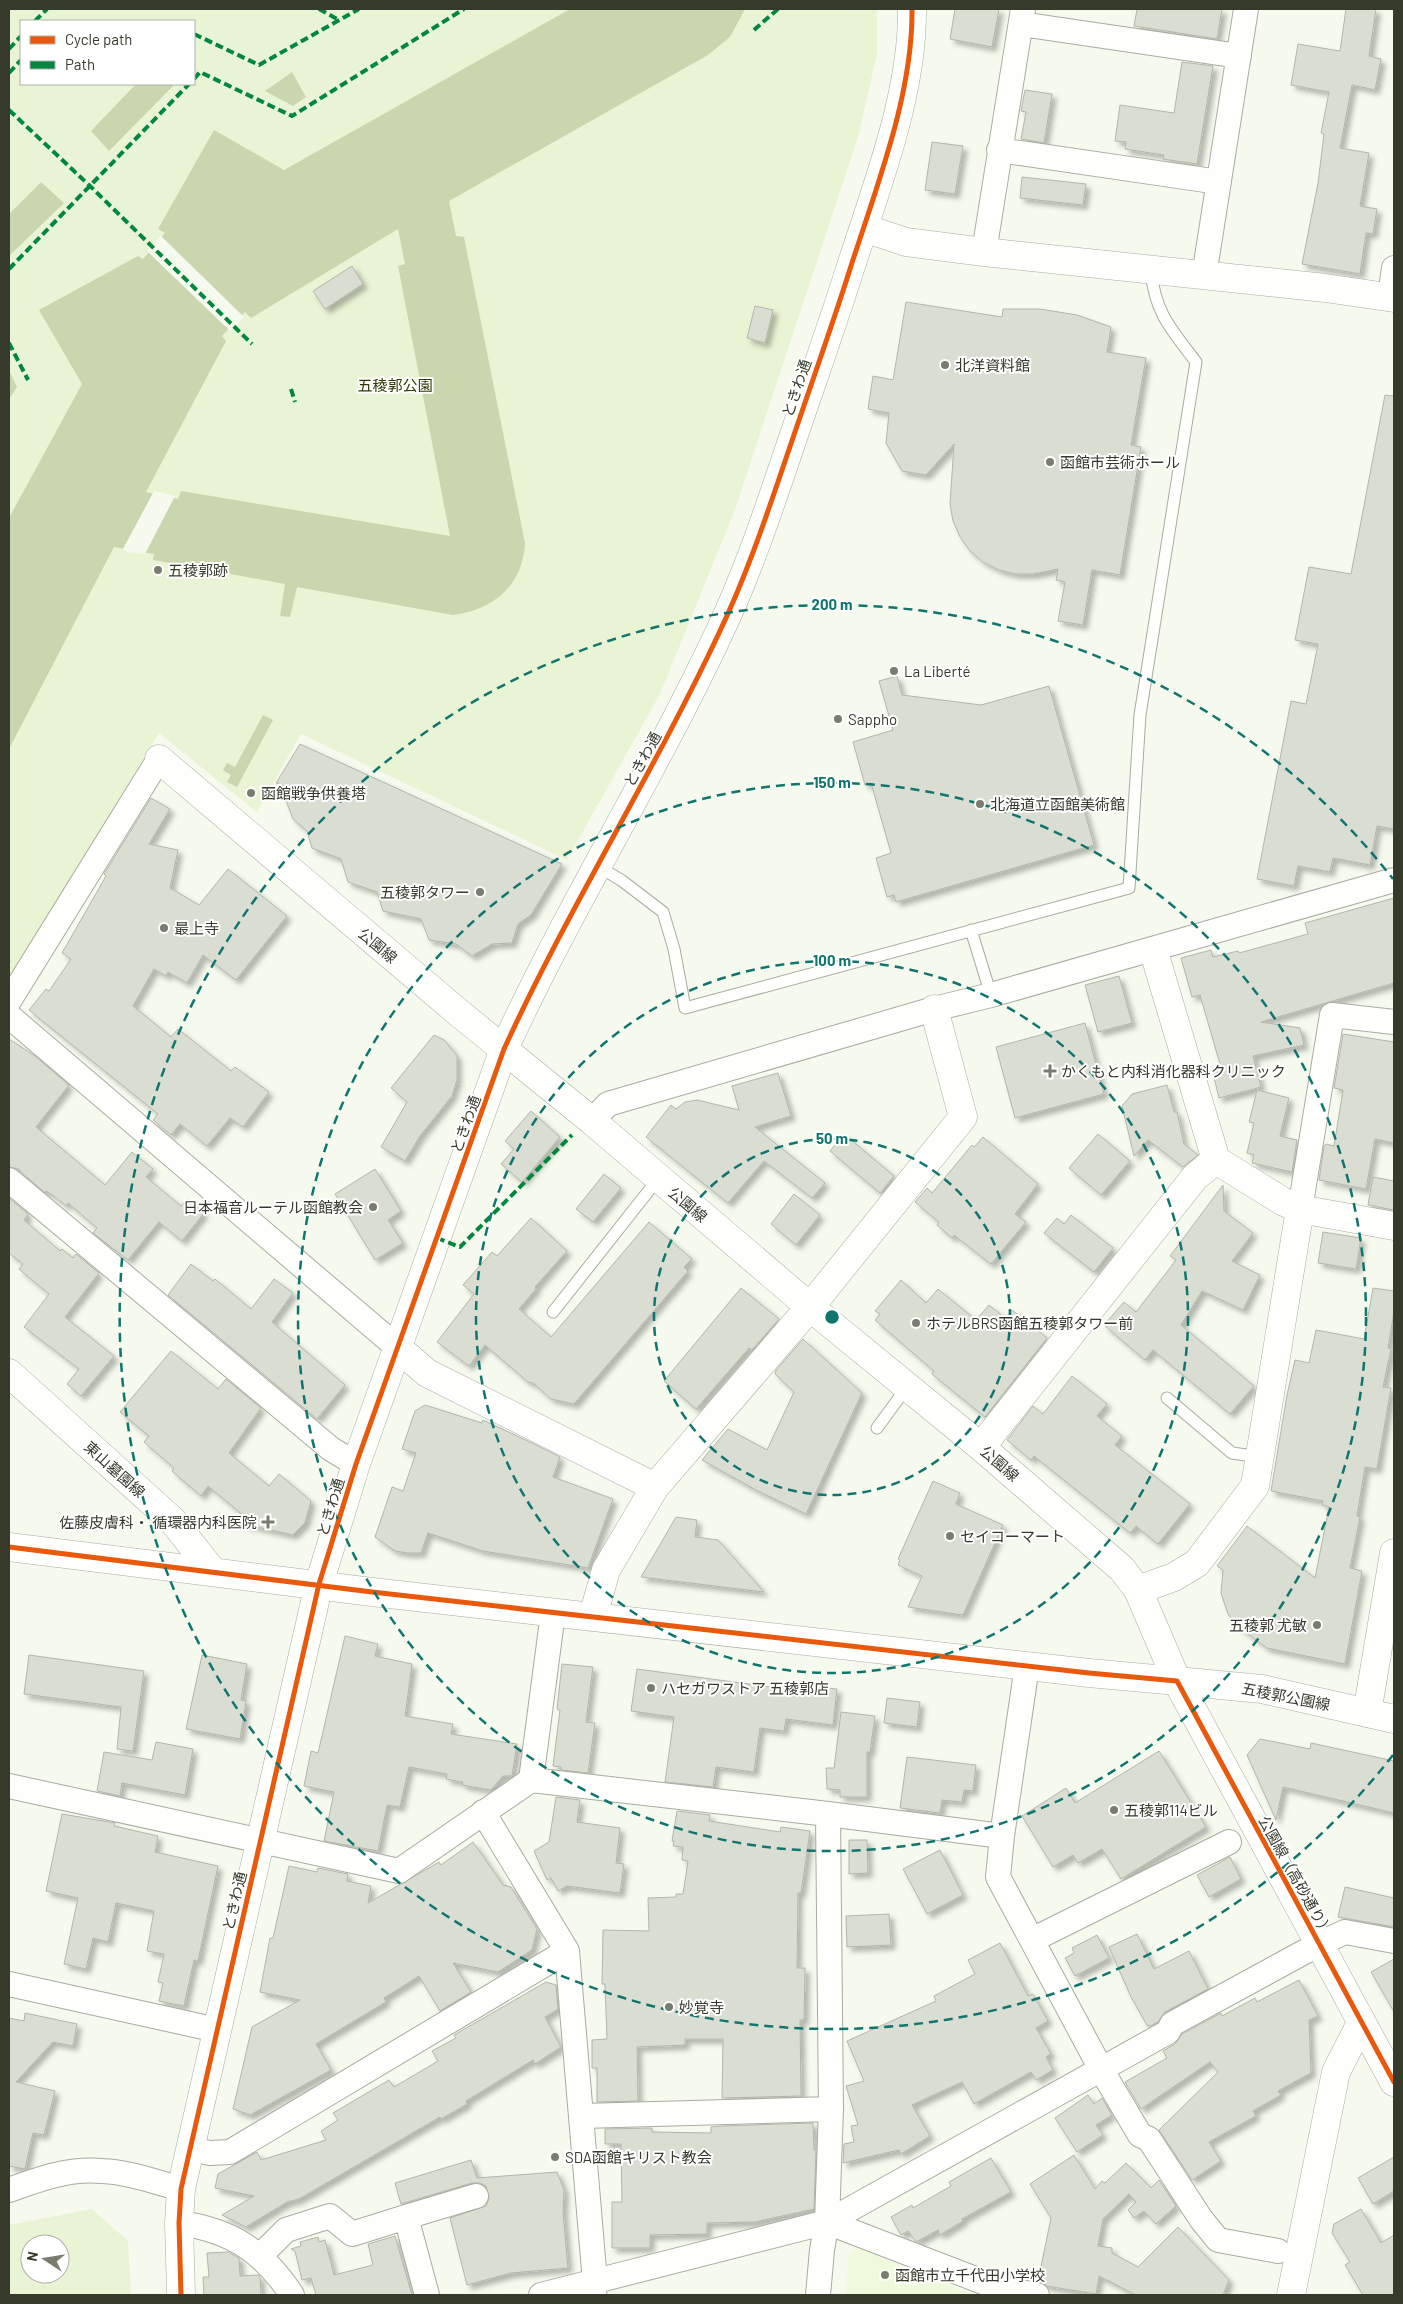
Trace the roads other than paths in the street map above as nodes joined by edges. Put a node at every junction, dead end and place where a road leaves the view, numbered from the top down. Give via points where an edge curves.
1 (912, 9) edge
2 (1246, 9) edge
3 (1022, 16) edge
4 (1239, 56) junction
5 (999, 150) junction
6 (1219, 182) junction
7 (864, 228) junction
8 (984, 252) junction
9 (1394, 268) edge
10 (1151, 271) junction
11 (1204, 276) junction
12 (1392, 298) edge
13 (158, 759) joint
14 (597, 866) junction
15 (1394, 880) edge
16 (971, 930) junction
17 (1156, 959) dead end
18 (991, 995) junction
19 (9, 1001) edge
20 (934, 1010) junction
21 (9, 1016) edge
22 (1394, 1022) edge
23 (504, 1049) junction
24 (592, 1121) junction
25 (1216, 1160) junction
26 (658, 1179) junction
27 (9, 1180) edge
28 (1300, 1209) junction
29 (1394, 1226) edge
30 (810, 1307) junction
31 (553, 1312) dead end
32 (397, 1347) junction
33 (9, 1373) edge
34 (907, 1387) junction
35 (1167, 1398) dead end
36 (877, 1428) dead end
37 (981, 1447) junction
38 (1260, 1457) junction
39 (356, 1464) junction
40 (655, 1487) junction
41 (9, 1546) edge
42 (1394, 1553) edge
43 (213, 1572) junction
44 (319, 1584) junction
45 (1138, 1590) junction
46 (553, 1613) junction
47 (593, 1616) junction
48 (1027, 1666) junction
49 (1177, 1681) junction
50 (1367, 1713) junction
51 (1394, 1719) edge
52 (531, 1780) junction
53 (9, 1786) edge
54 (482, 1812) junction
55 (828, 1814) junction
56 (1002, 1836) junction
57 (261, 1839) junction
58 (1229, 1842) dead end
59 (1032, 1940) junction
60 (1394, 1941) edge
61 (1319, 1944) junction
62 (567, 1951) junction
63 (9, 1984) edge
64 (1361, 2024) junction
65 (217, 2030) junction
66 (1102, 2071) junction
67 (1394, 2082) edge
68 (831, 2110) junction
69 (582, 2116) junction
70 (189, 2149) junction
71 (181, 2189) junction
72 (9, 2190) edge
73 (476, 2196) dead end
74 (406, 2217) junction
75 (827, 2222) junction
76 (178, 2223) junction
77 (1278, 2251) dead end
78 (260, 2256) junction
79 (595, 2288) edge
80 (181, 2295) edge
81 (292, 2295) edge
82 (426, 2295) edge
83 (541, 2295) edge
84 (818, 2295) edge
85 (1037, 2295) edge
86 (1291, 2295) edge

1 - 7 street, ときわ通 via 910,60
2 - 4 street
3 - 4 street
3 - 5 street
4 - 6 street
5 - 6 street
5 - 8 street
6 - 11 street
7 - 8 street via 906,242
7 - 14 street, ときわ通 via 747,568 672,730
8 - 10 street
9 - 12 street
10 - 11 street
10 - 16 lane via 1153,293 1163,319 1196,362 1140,715 1129,888
11 - 12 street
13 - 19 street
13 - 23 street, 公園線
14 - 16 lane via 663,912 685,1008
14 - 23 street, ときわ通
15 - 18 street
16 - 18 lane
17 - 25 street
18 - 20 street
20 - 24 street via 608,1104
20 - 30 street via 964,1117
21 - 32 street
22 - 28 street via 1332,1015
23 - 24 street, 公園線
23 - 32 street, ときわ通
24 - 26 street, 公園線
25 - 28 street
25 - 37 street via 1196,1177
26 - 30 street, 公園線
26 - 31 lane
27 - 39 street via 331,1449
28 - 29 street
28 - 38 street
30 - 34 street, 公園線
30 - 40 street
32 - 39 street, ときわ通
32 - 40 street via 427,1373
33 - 43 street, 東山墓園線 via 173,1521
34 - 36 lane
34 - 37 street, 公園線
35 - 38 lane via 1232,1453
37 - 45 street, 公園線 via 1122,1569
38 - 45 street via 1256,1486 1197,1563 1174,1577
39 - 44 street, ときわ通
40 - 47 street via 606,1570
41 - 43 street, 五稜郭公園線
42 - 50 street
43 - 44 street, 五稜郭公園線
44 - 46 street, 五稜郭公園線
44 - 57 street, ときわ通
45 - 49 street, 公園線
46 - 47 street, 五稜郭公園線
46 - 52 street
47 - 48 street, 五稜郭公園線
48 - 49 street, 五稜郭公園線
48 - 56 street
49 - 50 street, 五稜郭公園線 via 1262,1689
49 - 61 street, 公園線（高砂通り）
50 - 51 street, 五稜郭公園線
52 - 54 street
52 - 55 street
53 - 57 street
54 - 57 street via 399,1871
54 - 62 street
55 - 56 street
55 - 68 street
56 - 59 street via 998,1877
57 - 65 street, ときわ通
58 - 59 street
59 - 66 street
60 - 61 street via 1345,1932
61 - 64 street, 公園線（高砂通り）
61 - 66 street via 1172,2024 1168,2032
62 - 69 street
62 - 70 street via 230,2152
63 - 65 street
64 - 67 street, 公園線（高砂通り）
64 - 86 street via 1336,2072
65 - 70 street, ときわ通
66 - 75 street
66 - 77 street via 1140,2135 1148,2139 1218,2240
68 - 69 street
68 - 75 street
69 - 79 street
70 - 71 street, ときわ通
71 - 72 street via 103,2170 50,2176
71 - 76 street, ときわ通
73 - 74 street
74 - 78 street via 352,2234 330,2216 286,2230
74 - 82 street
75 - 79 street
75 - 84 street
75 - 85 street via 996,2287
76 - 78 street via 204,2226 230,2236
76 - 80 street, ときわ通
78 - 81 street via 280,2276
79 - 83 street

